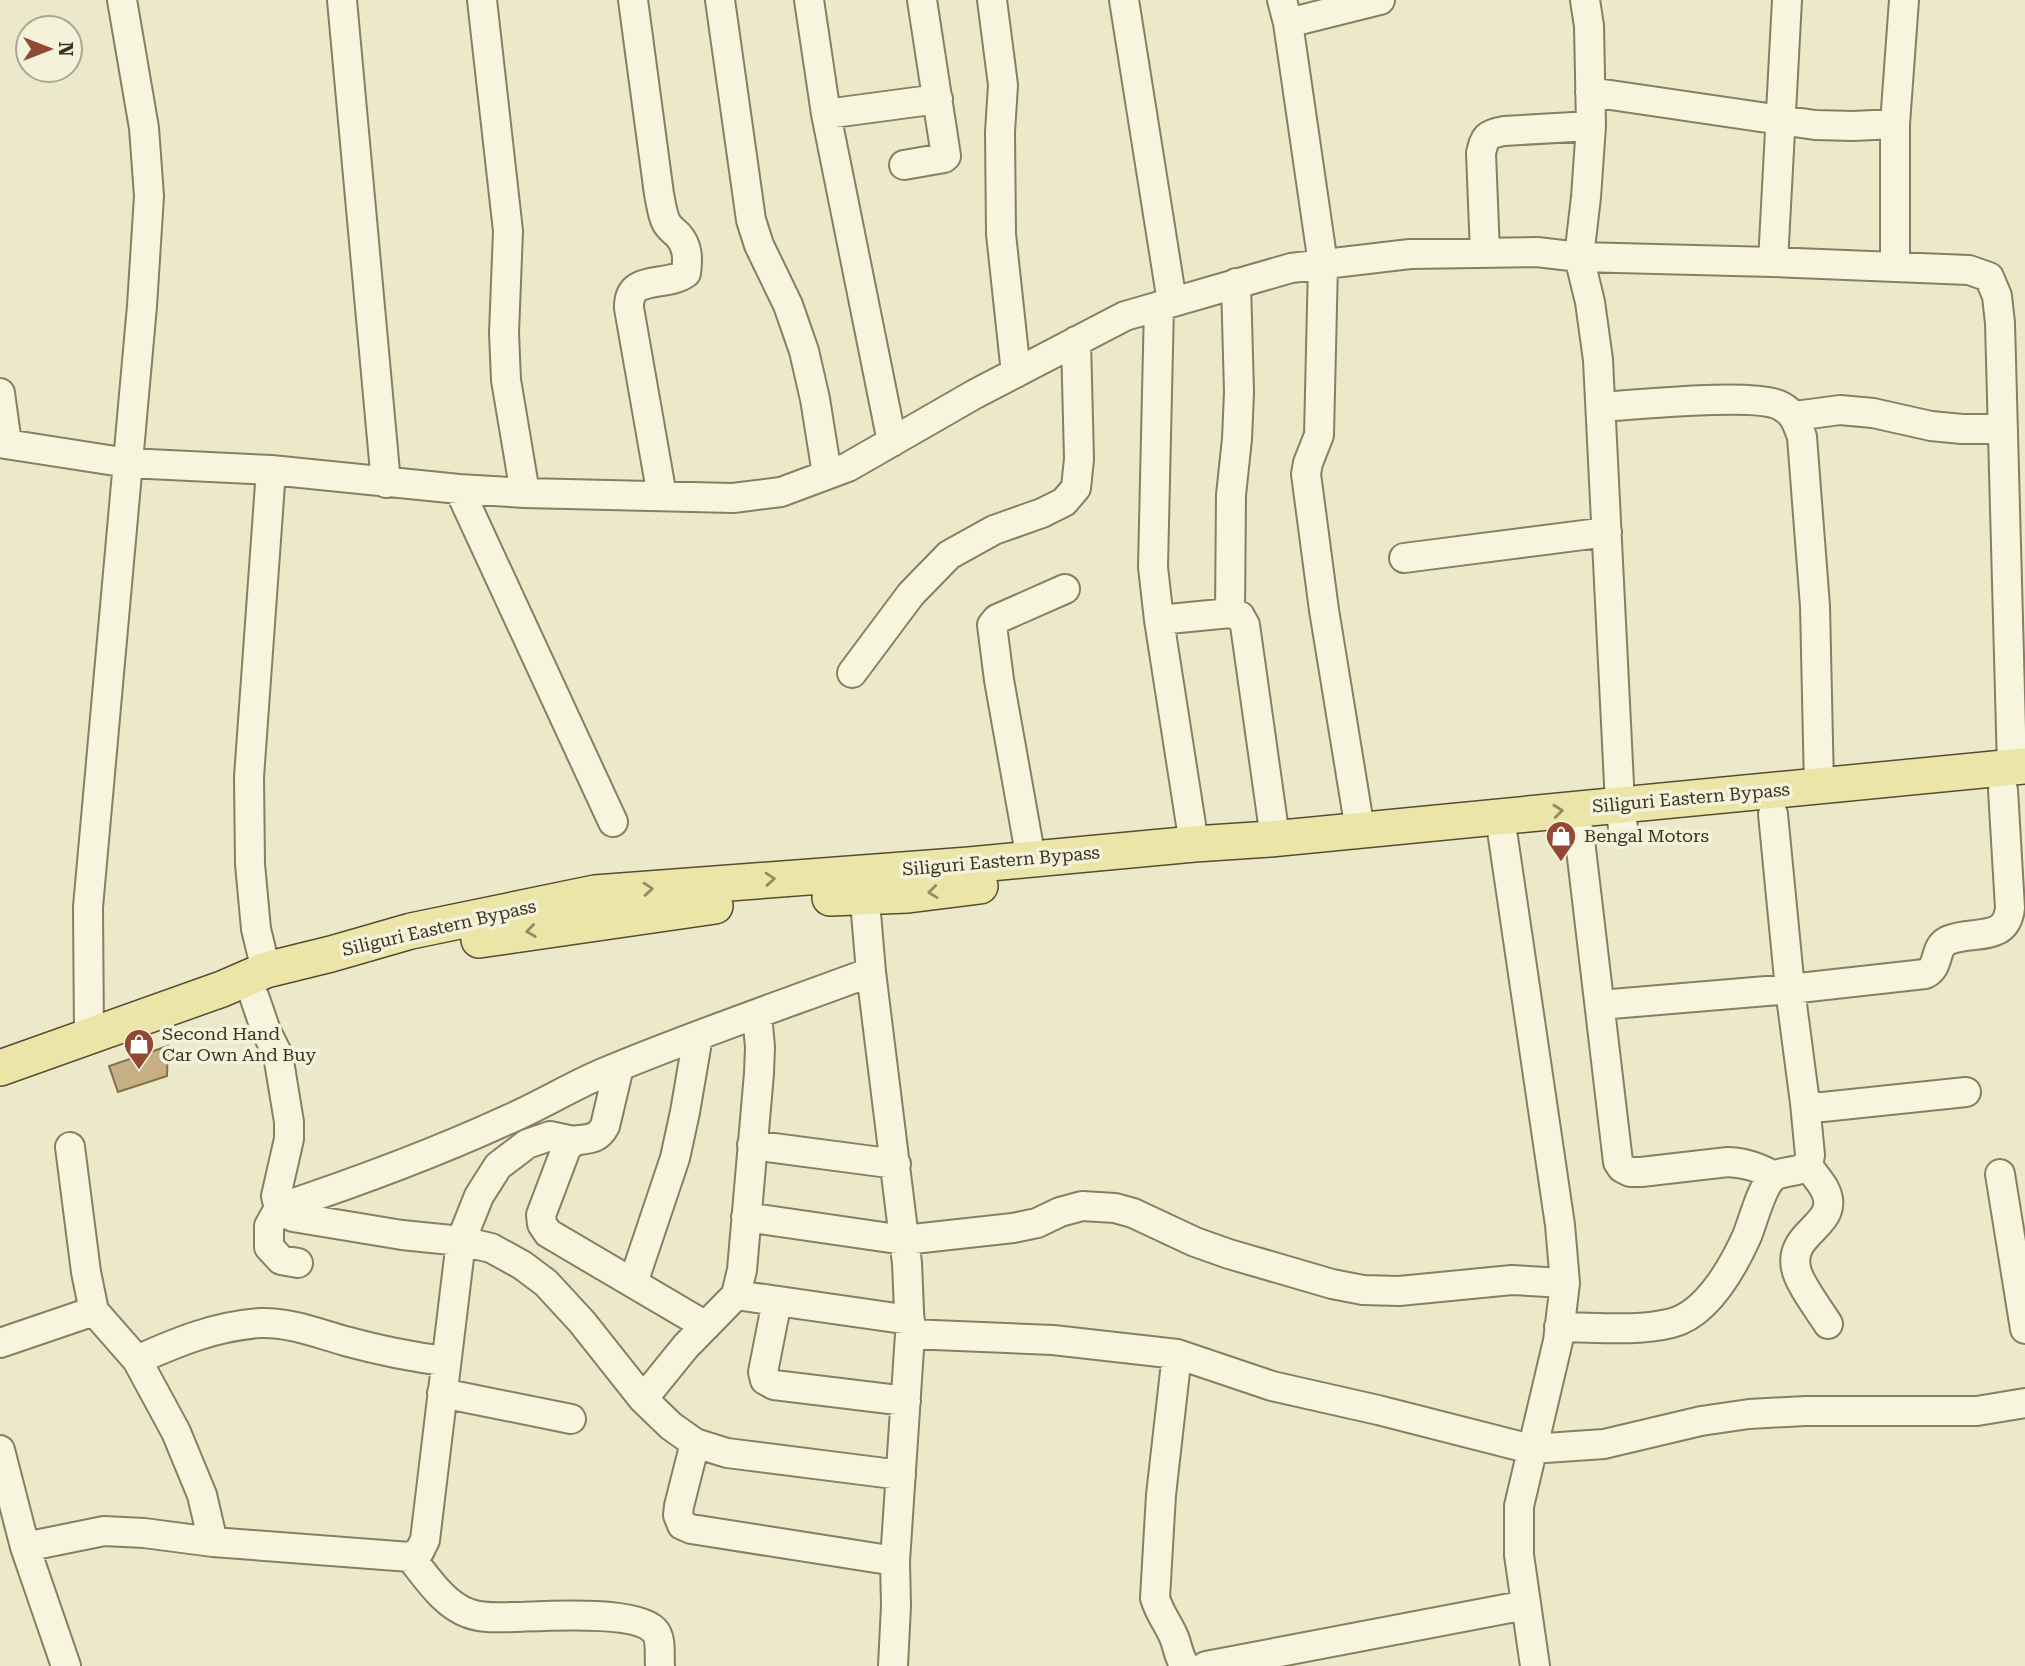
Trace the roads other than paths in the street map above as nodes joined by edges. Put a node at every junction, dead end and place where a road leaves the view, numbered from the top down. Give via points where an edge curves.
1 (122, 0) edge
2 (342, 0) edge
3 (482, 0) edge
4 (633, 0) edge
5 (720, 0) edge
6 (809, 0) edge
7 (922, 0) edge
8 (992, 0) edge
9 (1124, 0) edge
10 (1380, 0) edge
11 (1586, 0) edge
12 (1787, 0) edge
13 (1904, 0) edge
14 (1285, 11) edge
15 (1590, 92) junction
16 (938, 99) junction
17 (826, 114) junction
18 (1780, 121) junction
19 (1895, 124) junction
20 (1591, 126) junction
21 (904, 165) dead end
22 (1485, 253) junction
23 (1579, 257) junction
24 (1773, 262) junction
25 (1323, 264) junction
26 (1895, 266) junction
27 (1236, 284) junction
28 (1165, 304) junction
29 (1076, 341) junction
30 (1016, 373) junction
31 (0, 393) edge
32 (1601, 407) junction
33 (1795, 416) junction
34 (2003, 429) junction
35 (892, 442) junction
36 (4, 443) edge
37 (128, 463) junction
38 (271, 470) junction
39 (827, 474) junction
40 (386, 483) junction
41 (459, 489) junction
42 (525, 493) junction
43 (662, 496) junction
44 (1607, 533) junction
45 (1404, 558) dead end
46 (1065, 589) dead end
47 (1230, 612) junction
48 (1159, 620) junction
49 (852, 673) dead end
50 (2016, 778) edge
51 (1819, 786) junction
52 (1773, 814) junction
53 (1622, 816) junction
54 (613, 822) dead end
55 (1502, 828) junction
56 (1360, 830) junction
57 (1579, 832) junction
58 (1275, 838) junction
59 (1195, 844) junction
60 (1031, 859) junction
61 (863, 884) junction
62 (871, 972) junction
63 (260, 983) junction
64 (1790, 989) junction
65 (1600, 1005) junction
66 (757, 1014) junction
67 (89, 1035) junction
68 (698, 1036) junction
69 (619, 1067) junction
70 (0, 1068) edge
71 (0, 1090) edge
72 (1966, 1092) dead end
73 (1805, 1103) junction
74 (573, 1141) junction
75 (752, 1145) junction
76 (70, 1147) dead end
77 (896, 1164) junction
78 (1808, 1166) junction
79 (2000, 1174) dead end
80 (1774, 1176) junction
81 (279, 1208) junction
82 (746, 1217) junction
83 (904, 1240) junction
84 (461, 1241) junction
85 (298, 1263) dead end
86 (633, 1283) junction
87 (1565, 1283) junction
88 (736, 1295) junction
89 (777, 1301) junction
90 (94, 1311) junction
91 (1828, 1324) dead end
92 (706, 1326) junction
93 (910, 1327) junction
94 (2025, 1329) edge
95 (1558, 1334) junction
96 (0, 1343) edge
97 (125, 1347) junction
98 (1177, 1354) junction
99 (445, 1361) junction
100 (442, 1393) junction
101 (1545, 1393) dead end
102 (643, 1399) junction
103 (906, 1401) junction
104 (2025, 1403) edge
105 (571, 1419) dead end
106 (695, 1443) junction
107 (1531, 1449) junction
108 (0, 1450) edge
109 (901, 1475) junction
110 (212, 1542) junction
111 (25, 1547) junction
112 (411, 1557) junction
113 (895, 1561) junction
114 (1526, 1605) junction
115 (66, 1666) edge
116 (660, 1666) edge
117 (893, 1666) edge
118 (1186, 1666) edge
119 (1206, 1666) edge
120 (1535, 1666) edge

1 - 37 street via 144,128 149,196
2 - 40 street
3 - 42 street via 508,231 506,380
4 - 43 street via 664,219 679,236 688,261 686,273 679,278 641,285 628,297
5 - 39 street via 751,220 804,351
6 - 17 street
7 - 16 street
8 - 30 street via 1003,85 1001,234
9 - 28 street
10 - 14 street
11 - 15 street
12 - 18 street
13 - 19 street
14 - 25 street
15 - 18 street
15 - 20 street
16 - 17 street
16 - 21 street via 946,156
17 - 35 street
18 - 19 street
18 - 24 street
19 - 26 street
20 - 22 street via 1504,131 1485,139 1481,153
20 - 23 street
22 - 23 street
22 - 25 street via 1410,254
23 - 24 street
23 - 32 street via 1590,302
24 - 26 street
25 - 27 street
25 - 56 street via 1319,435 1306,474
26 - 34 street via 1969,270 1989,277 2000,323
27 - 28 street
27 - 47 street via 1239,392 1231,495
28 - 29 street via 1125,316
28 - 48 street via 1153,567
29 - 30 street
29 - 49 street via 1076,488 1064,502 993,530 949,555 911,594
30 - 35 street
31 - 36 street
32 - 33 street via 1748,400 1780,405
32 - 44 street
33 - 34 street via 1840,410 1931,426
33 - 51 street via 1802,436 1815,606
34 - 50 street
35 - 39 street
36 - 37 street
37 - 38 street
37 - 67 street via 88,907
38 - 40 street
38 - 63 street via 249,777 250,864
39 - 43 street via 782,492 733,498
40 - 41 street
41 - 42 street
41 - 54 street
42 - 43 street
44 - 45 street
44 - 53 street
46 - 60 street via 992,625
47 - 48 street
47 - 58 street via 1240,616 1245,625
48 - 59 street
50 - 51 main road, Siliguri Eastern Bypass
50 - 52 main road, Siliguri Eastern Bypass
50 - 64 street via 2010,908 2005,926 1944,943 1932,971 1925,974
51 - 53 main road, Siliguri Eastern Bypass
52 - 53 main road, Siliguri Eastern Bypass
52 - 64 street
55 -> 53 main road, Siliguri Eastern Bypass
53 - 57 main road, Siliguri Eastern Bypass
55 - 56 main road, Siliguri Eastern Bypass
55 - 57 main road, Siliguri Eastern Bypass
55 -> 61 main road, Siliguri Eastern Bypass via 908,895
55 - 87 street
56 - 58 main road, Siliguri Eastern Bypass
57 - 65 street
58 - 59 main road, Siliguri Eastern Bypass
59 - 60 main road, Siliguri Eastern Bypass
60 - 61 main road, Siliguri Eastern Bypass
61 - 62 street
61 - 63 main road, Siliguri Eastern Bypass via 699,896 411,931 331,954
62 - 66 street
62 - 77 street
63 - 67 main road, Siliguri Eastern Bypass via 222,989
63 - 71 main road, Siliguri Eastern Bypass
63 - 81 street via 266,1031 278,1055 289,1122 276,1196
64 - 65 street
64 - 73 street
65 - 80 street via 1622,1168 1641,1172 1742,1163
66 - 68 street
66 - 75 street via 760,1047
67 - 70 main road, Siliguri Eastern Bypass
68 - 69 street
68 - 86 street via 675,1158
69 - 74 street via 601,1135
69 - 81 street via 431,1154
72 - 73 street via 1823,1107
73 - 78 street
74 - 84 street via 550,1136 527,1144 498,1166 479,1196
74 - 86 street via 541,1215 542,1224 548,1233
75 - 77 street
75 - 82 street
76 - 90 street
77 - 83 street
78 - 80 street
78 - 91 street via 1829,1203 1827,1215 1799,1245 1796,1271
79 - 94 street
80 - 95 street via 1765,1186 1721,1283 1701,1307 1674,1323
81 - 84 street via 304,1219
81 - 85 street via 269,1226 269,1247 281,1260
82 - 83 street
82 - 88 street via 743,1270
83 - 87 street via 1013,1228 1082,1206 1115,1208 1228,1254 1363,1290 1512,1280
83 - 93 street
84 - 99 street
84 - 102 street via 491,1248 546,1283
86 - 92 street
87 - 95 street
88 - 89 street
88 - 92 street
89 - 93 street
89 - 103 street via 765,1380 774,1385
90 - 96 street
90 - 97 street
92 - 102 street
93 - 98 street
93 - 103 street
95 - 101 street
95 - 107 street
97 - 99 street via 263,1323
97 - 110 street via 176,1432 202,1495
98 - 107 street via 1272,1386
98 - 118 street via 1161,1495 1156,1598
99 - 100 street
100 - 105 street
100 - 112 street via 425,1540
102 - 106 street
103 - 109 street
104 - 107 street via 1978,1411 1749,1414 1604,1444
106 - 109 street via 727,1453
106 - 113 street via 679,1506 682,1525
107 - 114 street via 1519,1506
108 - 111 street
109 - 113 street
110 - 111 street via 104,1531
110 - 112 street
111 - 115 street
112 - 116 street via 452,1604 469,1614 592,1616 644,1623 659,1638
113 - 117 street
114 - 119 street
114 - 120 street

